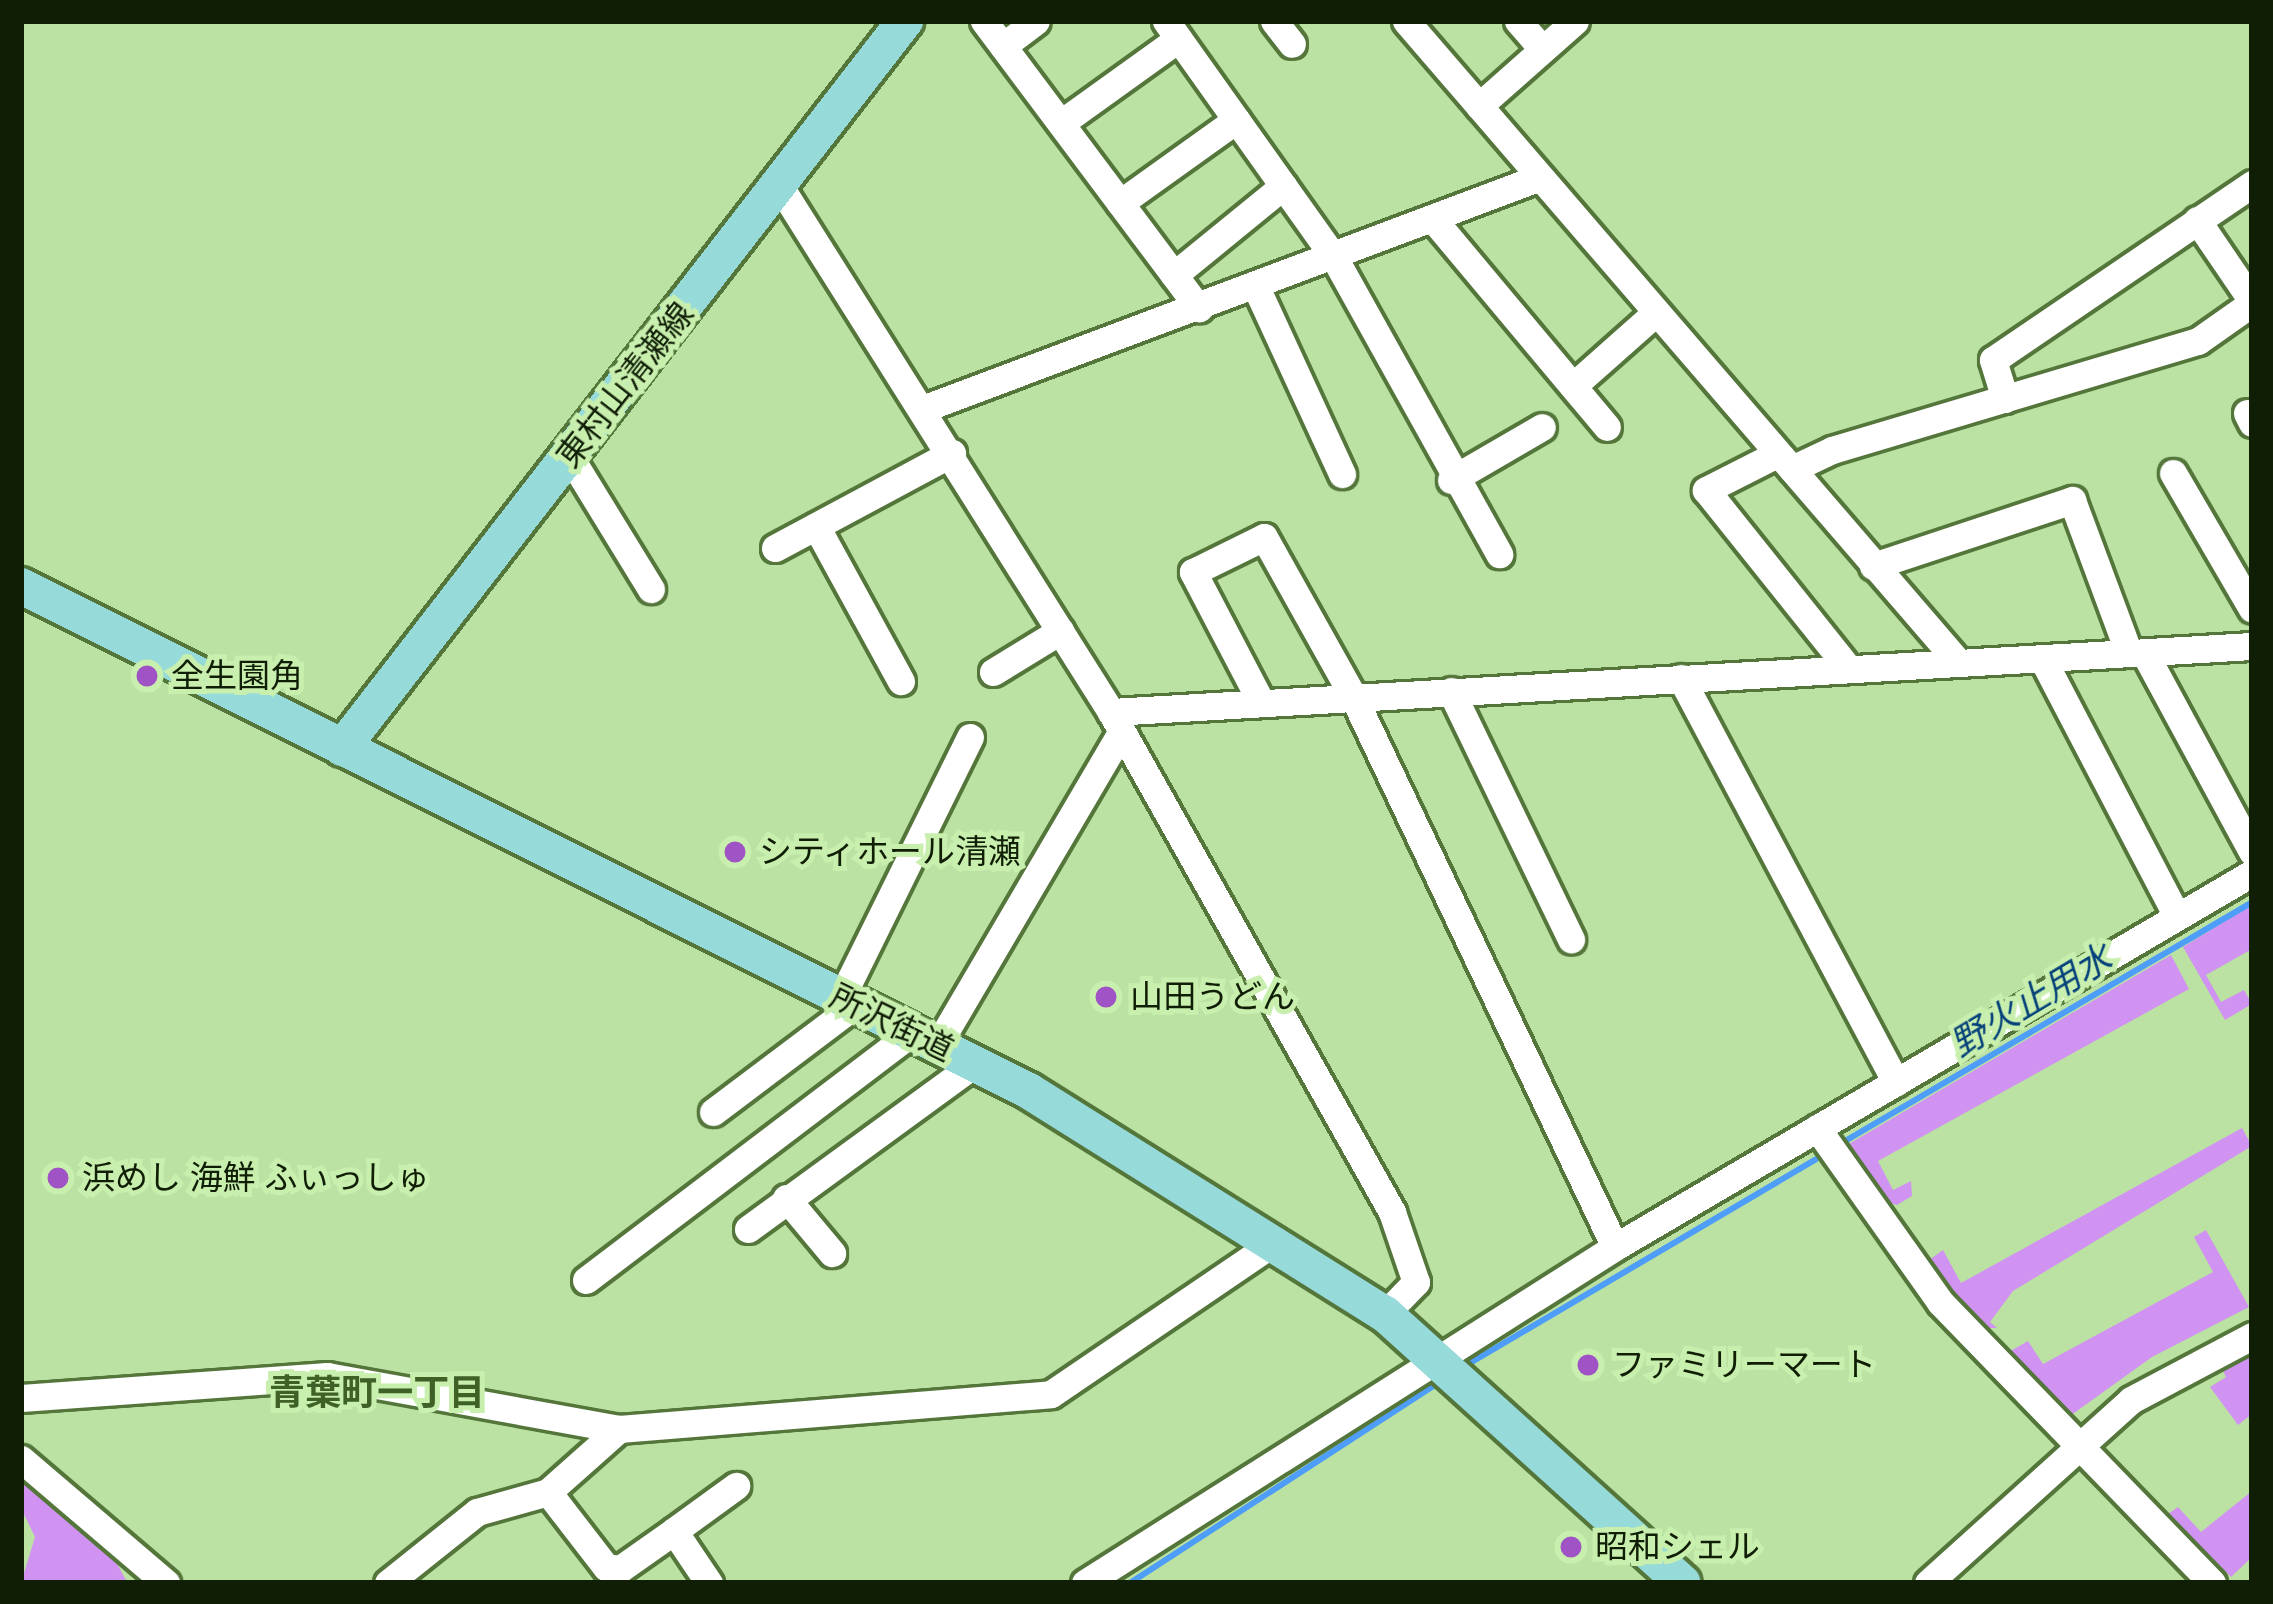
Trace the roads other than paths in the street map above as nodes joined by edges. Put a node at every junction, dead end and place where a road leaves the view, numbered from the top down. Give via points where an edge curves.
1 (905, 21) edge
2 (984, 21) edge
3 (1036, 21) edge
4 (1274, 21) edge
5 (1406, 21) edge
6 (1518, 21) edge
7 (1575, 21) edge
8 (1172, 30) edge
9 (1292, 44) dead end
10 (1003, 46) junction
11 (1542, 49) junction
12 (1478, 106) junction
13 (1236, 120) junction
14 (1061, 123) junction
15 (1538, 178) junction
16 (2252, 184) edge
17 (778, 185) junction
18 (1283, 186) junction
19 (1120, 202) junction
20 (1433, 219) junction
21 (2197, 220) junction
22 (1334, 259) junction
23 (1174, 275) junction
24 (1256, 287) junction
25 (2252, 302) edge
26 (1199, 308) junction
27 (1654, 314) junction
28 (1573, 386) junction
29 (2005, 399) junction
30 (926, 408) junction
31 (1542, 427) dead end
32 (1607, 427) dead end
33 (952, 453) junction
34 (570, 457) junction
35 (1784, 462) junction
36 (2173, 472) dead end
37 (1342, 474) dead end
38 (1451, 480) junction
39 (816, 526) junction
40 (775, 548) dead end
41 (1498, 554) dead end
42 (1873, 566) junction
43 (21, 586) edge
44 (651, 589) dead end
45 (2252, 609) edge
46 (1060, 631) junction
47 (2252, 646) edge
48 (2136, 653) junction
49 (2042, 658) junction
50 (1959, 662) junction
51 (1849, 669) junction
52 (993, 672) dead end
53 (1681, 678) junction
54 (901, 681) dead end
55 (1451, 691) junction
56 (1353, 696) junction
57 (1261, 702) junction
58 (1116, 722) junction
59 (970, 737) dead end
60 (342, 748) junction
61 (2252, 852) edge
62 (2252, 873) edge
63 (2177, 916) junction
64 (1570, 939) dead end
65 (848, 1002) junction
66 (924, 1039) junction
67 (974, 1064) junction
68 (1896, 1082) junction
69 (713, 1112) dead end
70 (1817, 1128) junction
71 (786, 1198) junction
72 (748, 1229) dead end
73 (1276, 1241) junction
74 (1615, 1247) junction
75 (832, 1253) dead end
76 (586, 1280) dead end
77 (1385, 1313) junction
78 (2252, 1336) edge
79 (1441, 1357) junction
80 (21, 1398) edge
81 (619, 1429) junction
82 (2078, 1445) junction
83 (21, 1460) edge
84 (736, 1486) dead end
85 (548, 1492) junction
86 (674, 1531) junction
87 (166, 1583) edge
88 (388, 1583) edge
89 (709, 1583) edge
90 (1085, 1583) edge
91 (1683, 1583) edge
92 (1928, 1583) edge
93 (2212, 1583) edge

1 - 17 main road, 東村山清瀬線
2 - 10 street
3 - 10 street
4 - 9 street
5 - 12 street
6 - 11 street
7 - 11 street
8 - 13 street
8 - 14 street
10 - 14 street
11 - 12 street
12 - 15 street
13 - 18 street
13 - 19 street
14 - 19 street
15 - 20 street
15 - 27 street
16 - 21 street
17 - 30 street
17 - 34 main road, 東村山清瀬線
18 - 22 street
18 - 23 street
19 - 23 street
20 - 22 street
20 - 28 street
21 - 25 street
21 - 29 street via 1993,360
22 - 24 street
22 - 38 street
23 - 26 street
24 - 26 street
24 - 37 street
25 - 29 street via 2198,341
26 - 30 street
27 - 28 street
27 - 35 street
28 - 32 street
29 - 35 street
30 - 33 street
31 - 38 street
33 - 39 street
33 - 46 street
34 - 44 street
34 - 60 main road, 東村山清瀬線
35 - 42 street
35 - 51 street via 1706,490
36 - 45 street
38 - 41 street
39 - 40 street
39 - 54 street
42 - 48 street via 2072,500
42 - 50 street
43 - 60 main road, 所沢街道
46 - 52 street
46 - 58 street
47 - 48 street
48 - 49 street
48 - 61 street
49 - 50 street
49 - 63 street
50 - 51 street
51 - 53 street
53 - 55 street
53 - 68 street
55 - 56 street
55 - 64 street
56 - 57 street
56 - 57 street via 1264,537 1192,572
56 - 74 street
57 - 58 street
58 - 66 street
58 - 77 street via 1392,1212 1416,1282
59 - 65 street
60 - 65 main road, 所沢街道
62 - 63 street
63 - 68 street
65 - 66 main road, 所沢街道
65 - 69 street
66 - 67 main road, 所沢街道
66 - 76 street
67 - 71 street
67 - 73 main road, 所沢街道
68 - 70 street
70 - 74 street
70 - 82 street via 1904,1261
71 - 72 street
71 - 75 street
73 - 77 main road, 所沢街道
73 - 81 street via 1052,1394
74 - 79 street
77 - 79 main road, 所沢街道
78 - 82 street via 2174,1371
79 - 90 street
79 - 91 main road, 所沢街道
80 - 81 street via 327,1376
81 - 85 street
82 - 92 street
82 - 93 street
83 - 87 street
84 - 86 street
85 - 86 street via 606,1567 620,1569
85 - 88 street via 477,1512
86 - 89 street

